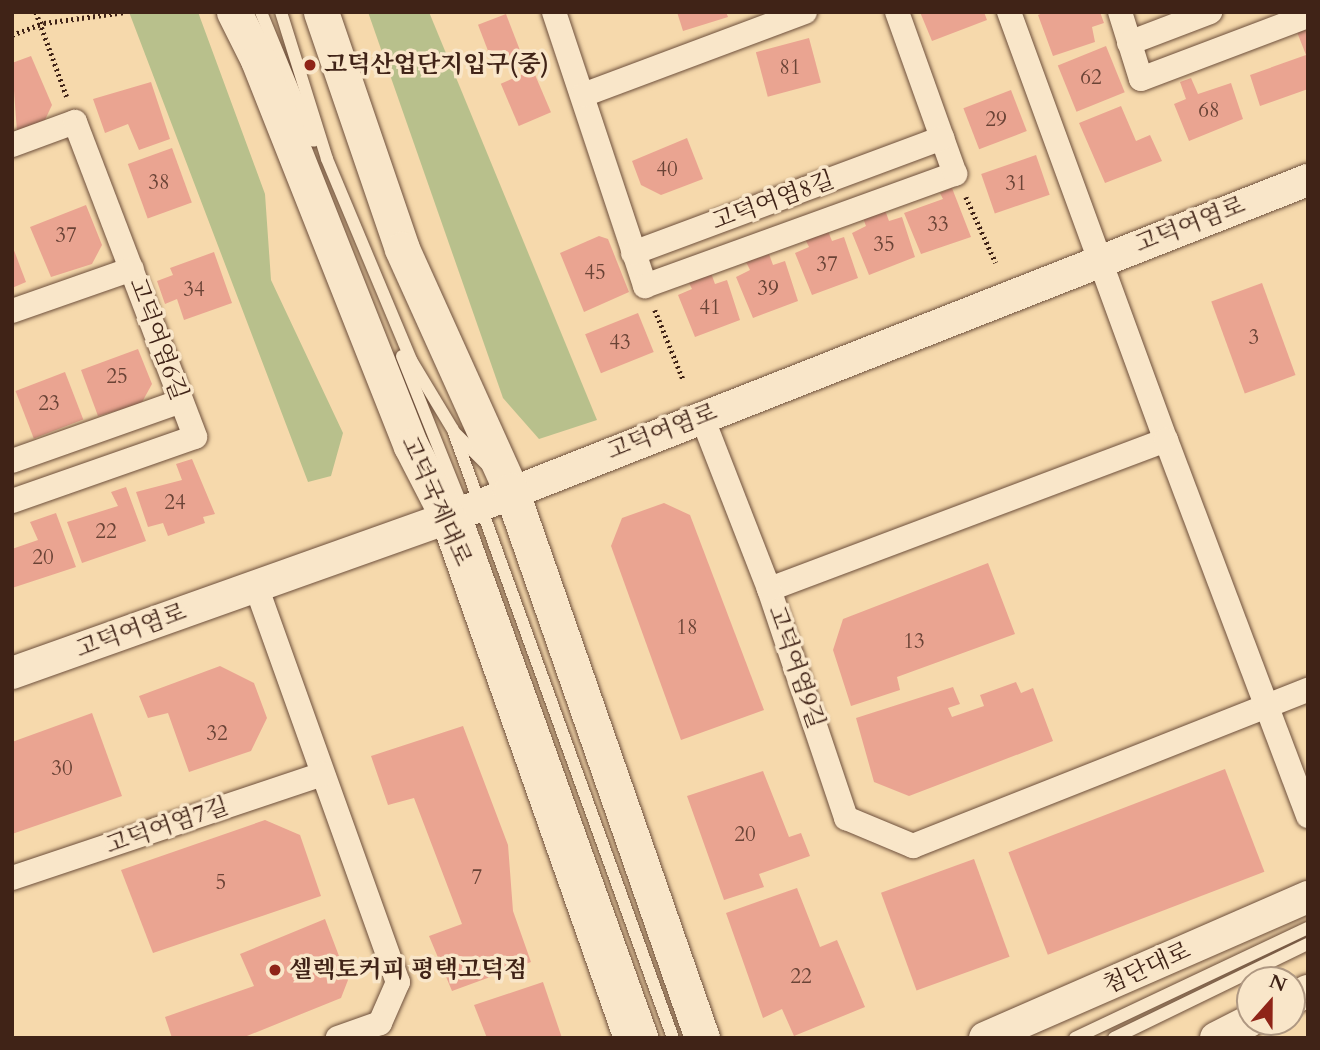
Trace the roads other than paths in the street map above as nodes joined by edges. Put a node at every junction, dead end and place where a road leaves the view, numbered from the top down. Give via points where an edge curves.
1 (234, 12) edge
2 (253, 12) edge
3 (261, 12) edge
4 (281, 12) edge
5 (321, 12) edge
6 (554, 12) edge
7 (805, 12) edge
8 (897, 12) edge
9 (1009, 12) edge
10 (1120, 12) edge
11 (1210, 12) edge
12 (1308, 16) edge
13 (1129, 43) junction
14 (258, 60) junction
15 (583, 95) junction
16 (942, 138) junction
17 (12, 145) edge
18 (1308, 180) edge
19 (633, 253) junction
20 (1099, 260) junction
21 (132, 269) junction
22 (12, 311) edge
23 (181, 401) junction
24 (702, 417) junction
25 (453, 430) junction
26 (1166, 440) junction
27 (12, 461) edge
28 (511, 490) junction
29 (12, 501) edge
30 (464, 511) junction
31 (256, 586) junction
32 (769, 589) junction
33 (12, 673) edge
34 (1308, 690) edge
35 (1270, 705) junction
36 (321, 774) junction
37 (1308, 816) edge
38 (12, 878) edge
39 (1308, 897) edge
40 (1308, 928) edge
41 (1308, 944) edge
42 (1236, 1028) edge
43 (338, 1038) edge
44 (631, 1038) edge
45 (653, 1038) edge
46 (673, 1038) edge
47 (702, 1038) edge
48 (985, 1038) edge
49 (1075, 1038) edge
50 (1114, 1038) edge
51 (1216, 1038) edge

1 - 14 main road, 고덕국제대로
2 - 14 lane
3 - 30 lane
4 - 25 lane via 327,159 411,360
5 - 28 main road via 402,249
6 - 15 street
7 - 15 street
8 - 16 street
9 - 20 street
10 - 13 street
11 - 13 street
12 - 13 street via 1142,79
14 - 30 main road, 고덕국제대로 via 411,446
15 - 19 street
16 - 19 street, 고덕여염8길
16 - 19 street via 955,174 645,286
17 - 21 street, 고덕여염6길 via 75,122
18 - 20 street, 고덕여염로
20 - 24 street, 고덕여염로
20 - 26 street
21 - 22 street
21 - 23 street, 고덕여염6길
23 - 27 street
23 - 29 street, 고덕여염6길 via 195,437
24 - 28 street, 고덕여염로
24 - 32 street
25 - 28 lane
25 - 30 lane
26 - 32 street, 고덕여염9길
26 - 35 street
28 - 30 street, 고덕여염로
28 - 47 main road
30 - 31 street, 고덕여염로
30 - 44 main road, 고덕국제대로
30 - 45 lane
30 - 46 lane
31 - 33 street, 고덕여염로
31 - 36 street
32 - 35 street, 고덕여염9길 via 846,818 913,846
34 - 35 street, 고덕여염9길
35 - 37 street
36 - 38 street, 고덕여염7길
36 - 43 street via 398,982 380,1023
39 - 48 street, 첨단대로
40 - 49 lane
41 - 50 lane
42 - 51 street

